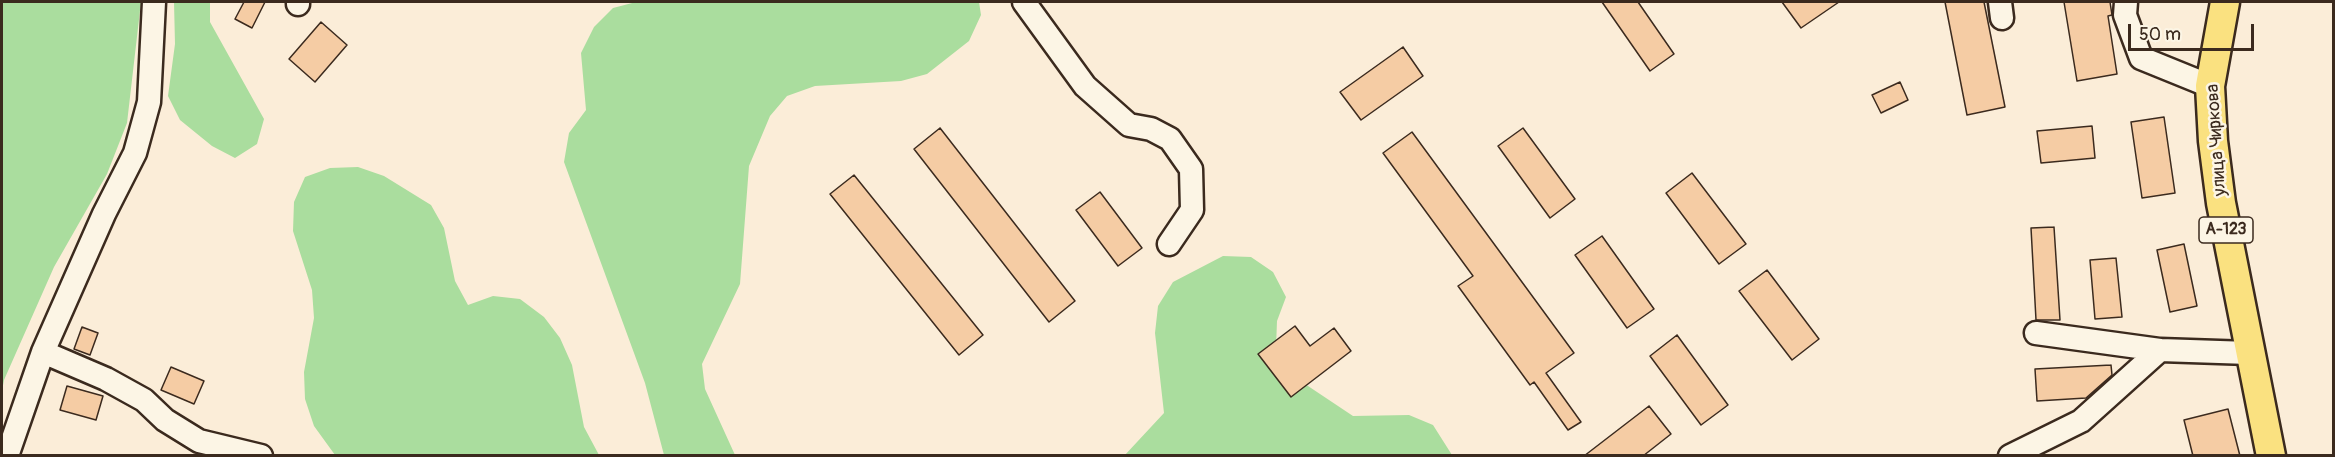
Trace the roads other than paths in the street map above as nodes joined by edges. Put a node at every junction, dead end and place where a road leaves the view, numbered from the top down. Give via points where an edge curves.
1 (154, 2) edge
2 (1024, 2) edge
3 (2126, 2) edge
4 (2225, 2) edge
5 (2210, 86) junction
6 (1169, 244) dead end
7 (2036, 333) dead end
8 (2160, 350) junction
9 (43, 352) junction
10 (2250, 353) junction
11 (7, 456) edge
12 (261, 456) edge
13 (2010, 456) edge
14 (2271, 456) edge

1 - 9 street via 149,102 135,153
2 - 6 street via 1084,86 1129,125 1151,129 1170,139 1191,169 1192,210
3 - 5 street via 2125,15 2141,58
4 - 5 main road, улица Чиркова / А-123
5 - 10 main road, улица Чиркова / А-123 via 2221,203
7 - 8 street
8 - 10 street
8 - 13 street via 2081,421
9 - 11 street
9 - 12 street via 144,400 165,420 199,441
10 - 14 main road, улица Чиркова / А-123

